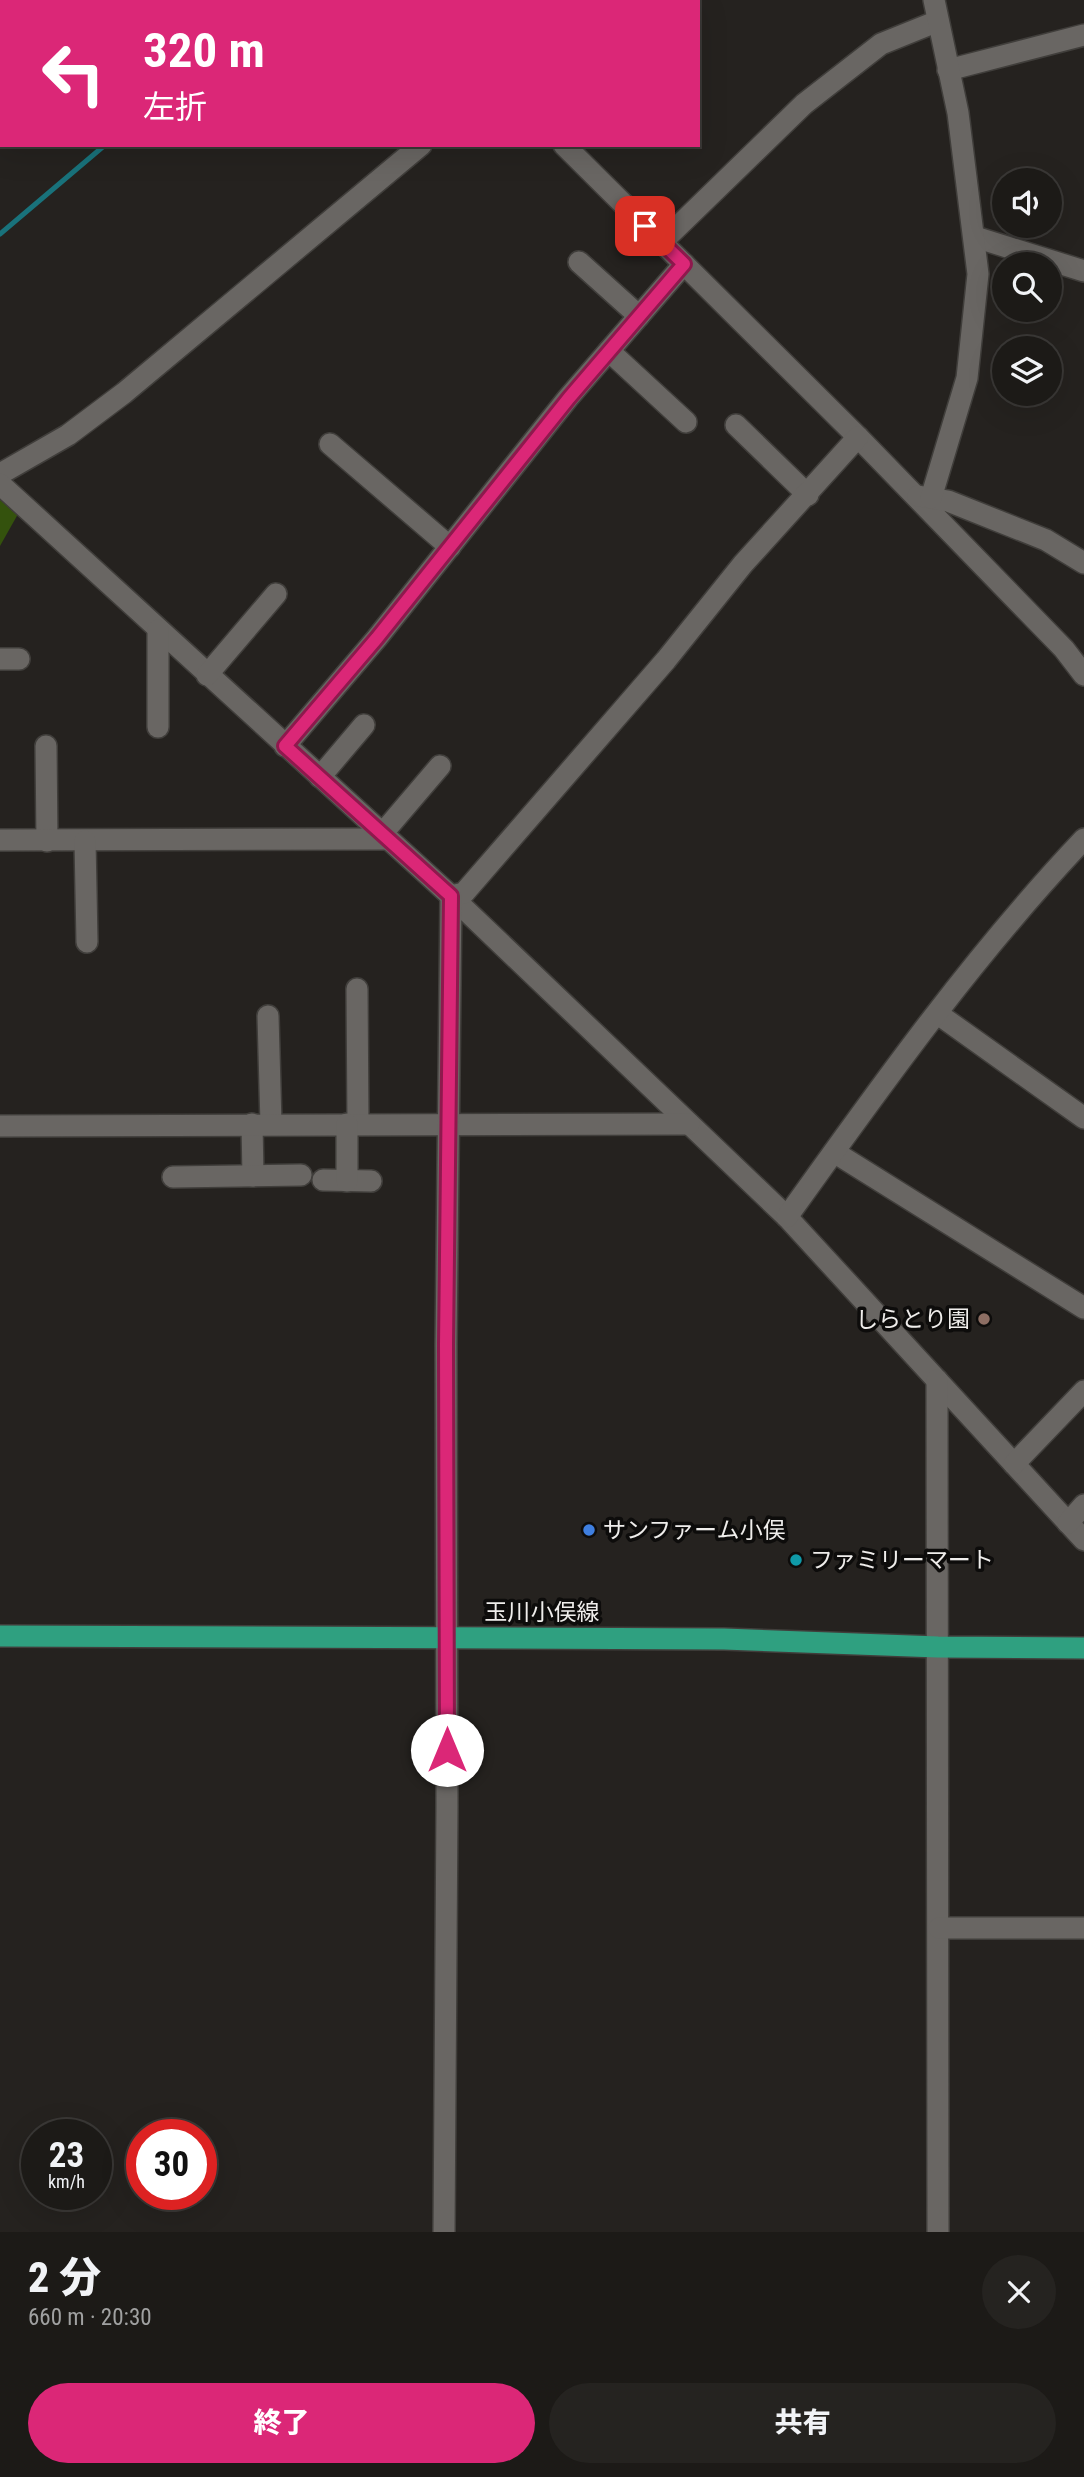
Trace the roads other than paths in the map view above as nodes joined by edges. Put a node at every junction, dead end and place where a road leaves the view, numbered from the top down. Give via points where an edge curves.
1 (934, 0) edge
2 (939, 21) junction
3 (1084, 35) edge
4 (948, 70) junction
5 (419, 147) edge
6 (566, 147) edge
7 (975, 237) junction
8 (662, 242) junction
9 (579, 262) dead end
10 (684, 264) junction
11 (1084, 271) edge
12 (639, 316) junction
13 (608, 351) junction
14 (686, 422) dead end
15 (736, 425) dead end
16 (858, 437) junction
17 (330, 444) dead end
18 (0, 474) edge
19 (0, 484) edge
20 (808, 495) junction
21 (922, 496) junction
22 (450, 547) junction
23 (1084, 563) edge
24 (276, 594) dead end
25 (158, 630) junction
26 (207, 675) junction
27 (1084, 675) edge
28 (364, 725) dead end
29 (158, 727) dead end
30 (46, 746) dead end
31 (285, 746) junction
32 (440, 766) dead end
33 (320, 778) junction
34 (385, 837) junction
35 (1084, 839) edge
36 (0, 841) edge
37 (47, 841) junction
38 (85, 841) junction
39 (451, 896) junction
40 (87, 942) dead end
41 (357, 989) dead end
42 (938, 1014) junction
43 (268, 1016) dead end
44 (1084, 1118) edge
45 (448, 1123) junction
46 (261, 1124) junction
47 (353, 1124) junction
48 (689, 1124) junction
49 (0, 1126) edge
50 (834, 1152) junction
51 (253, 1175) junction
52 (301, 1175) dead end
53 (173, 1177) dead end
54 (323, 1180) dead end
55 (347, 1181) junction
56 (371, 1181) dead end
57 (787, 1217) junction
58 (1084, 1308) edge
59 (937, 1380) junction
60 (1084, 1391) edge
61 (1014, 1464) junction
62 (1084, 1505) edge
63 (1068, 1523) junction
64 (1084, 1540) edge
65 (0, 1636) edge
66 (447, 1638) junction
67 (938, 1647) junction
68 (1084, 1648) edge
69 (939, 1928) junction
70 (1084, 1928) edge
71 (444, 2232) edge
72 (938, 2232) edge

1 - 2 street
2 - 4 street
2 - 8 street via 881,44 804,104
3 - 4 street
4 - 7 street
5 - 18 street via 124,393 68,435
6 - 8 street
7 - 11 street
7 - 21 street via 978,274 967,378
8 - 10 street
9 - 12 street
10 - 12 street
10 - 16 street
12 - 13 street
13 - 14 street
13 - 22 street
15 - 20 street
16 - 20 street
16 - 21 street
17 - 22 street
19 - 25 street
20 - 39 street via 743,564 464,893
21 - 23 street via 948,501 1046,540
21 - 27 street
22 - 31 street
24 - 26 street
25 - 26 street
25 - 29 street
26 - 31 street
28 - 33 street
30 - 37 street
31 - 33 street
32 - 34 street
33 - 34 street
34 - 38 street
34 - 39 street
35 - 42 street
36 - 37 street
37 - 38 street
38 - 40 street
39 - 45 street
39 - 48 street
41 - 47 street
42 - 44 street
42 - 50 street
43 - 46 street
45 - 47 street
45 - 48 street
45 - 66 street
46 - 47 street
46 - 49 street
46 - 51 street
47 - 55 street
48 - 57 street
50 - 57 street
50 - 58 street
51 - 52 street
51 - 53 street
54 - 55 street
55 - 56 street
57 - 59 street
59 - 61 street
59 - 67 street
60 - 61 street
61 - 63 street
62 - 63 street
63 - 64 street
65 - 66 main road, 玉川小俣線
66 - 67 main road, 玉川小俣線 via 735,1639
66 - 71 street
67 - 68 main road, 玉川小俣線
67 - 69 street
69 - 70 street
69 - 72 street

